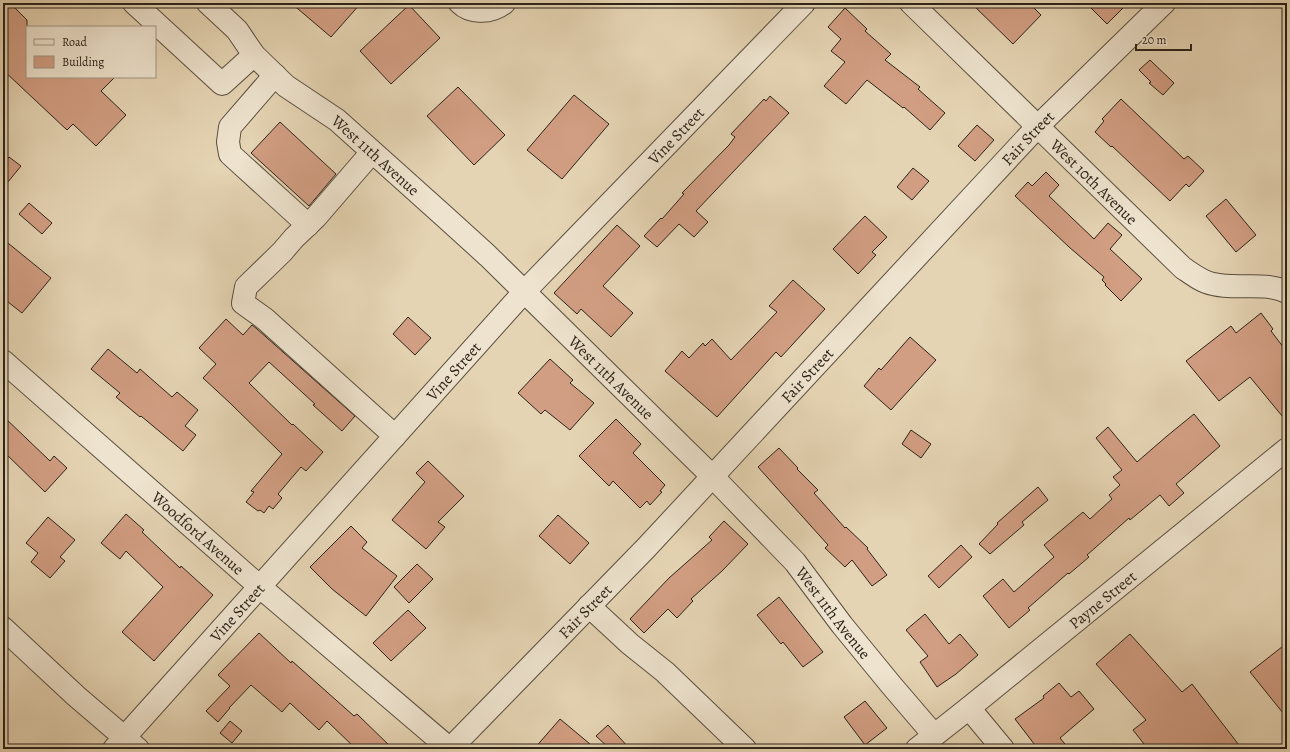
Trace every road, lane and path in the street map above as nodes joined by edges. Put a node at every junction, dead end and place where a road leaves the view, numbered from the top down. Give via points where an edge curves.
1 (134, 3) edge
2 (208, 3) edge
3 (460, 3) edge
4 (504, 3) edge
5 (804, 3) edge
6 (911, 3) edge
7 (1164, 3) edge
8 (254, 55) junction
9 (275, 75) junction
10 (1038, 126) junction
11 (372, 152) junction
12 (308, 225) junction
13 (524, 292) junction
14 (1287, 292) edge
15 (3, 361) edge
16 (395, 436) junction
17 (1287, 449) edge
18 (712, 477) junction
19 (259, 586) junction
20 (589, 606) junction
21 (3, 628) edge
22 (969, 708) junction
23 (934, 735) junction
24 (126, 745) edge
25 (450, 749) edge
26 (745, 749) edge
27 (917, 749) edge
28 (1003, 749) edge

1 - 8 street via 222,84
2 - 8 street, West 11th Avenue via 237,30
3 - 4 street via 475,10 488,11
5 - 13 street, Vine Street
6 - 10 street, West 10th Avenue
7 - 10 street, Fair Street
8 - 9 street, West 11th Avenue
9 - 11 street, West 11th Avenue via 286,86 338,120
9 - 12 street via 230,127 230,154
10 - 14 street, West 10th Avenue via 1191,274 1212,284 1267,286
10 - 18 street, Fair Street
11 - 12 street
11 - 13 street, West 11th Avenue via 488,256
12 - 16 street via 246,287 243,304 264,319
13 - 16 street, Vine Street
13 - 18 street, West 11th Avenue
15 - 19 street, Woodford Avenue
16 - 19 street, Vine Street
17 - 22 street, Payne Street
18 - 20 street, Fair Street
18 - 23 street, West 11th Avenue via 795,562 842,625
19 - 24 street, Vine Street
19 - 25 street, Woodford Avenue
20 - 25 street, Fair Street
20 - 26 street via 665,672
21 - 24 street
22 - 23 street, Payne Street
22 - 28 street
23 - 27 street, Payne Street

